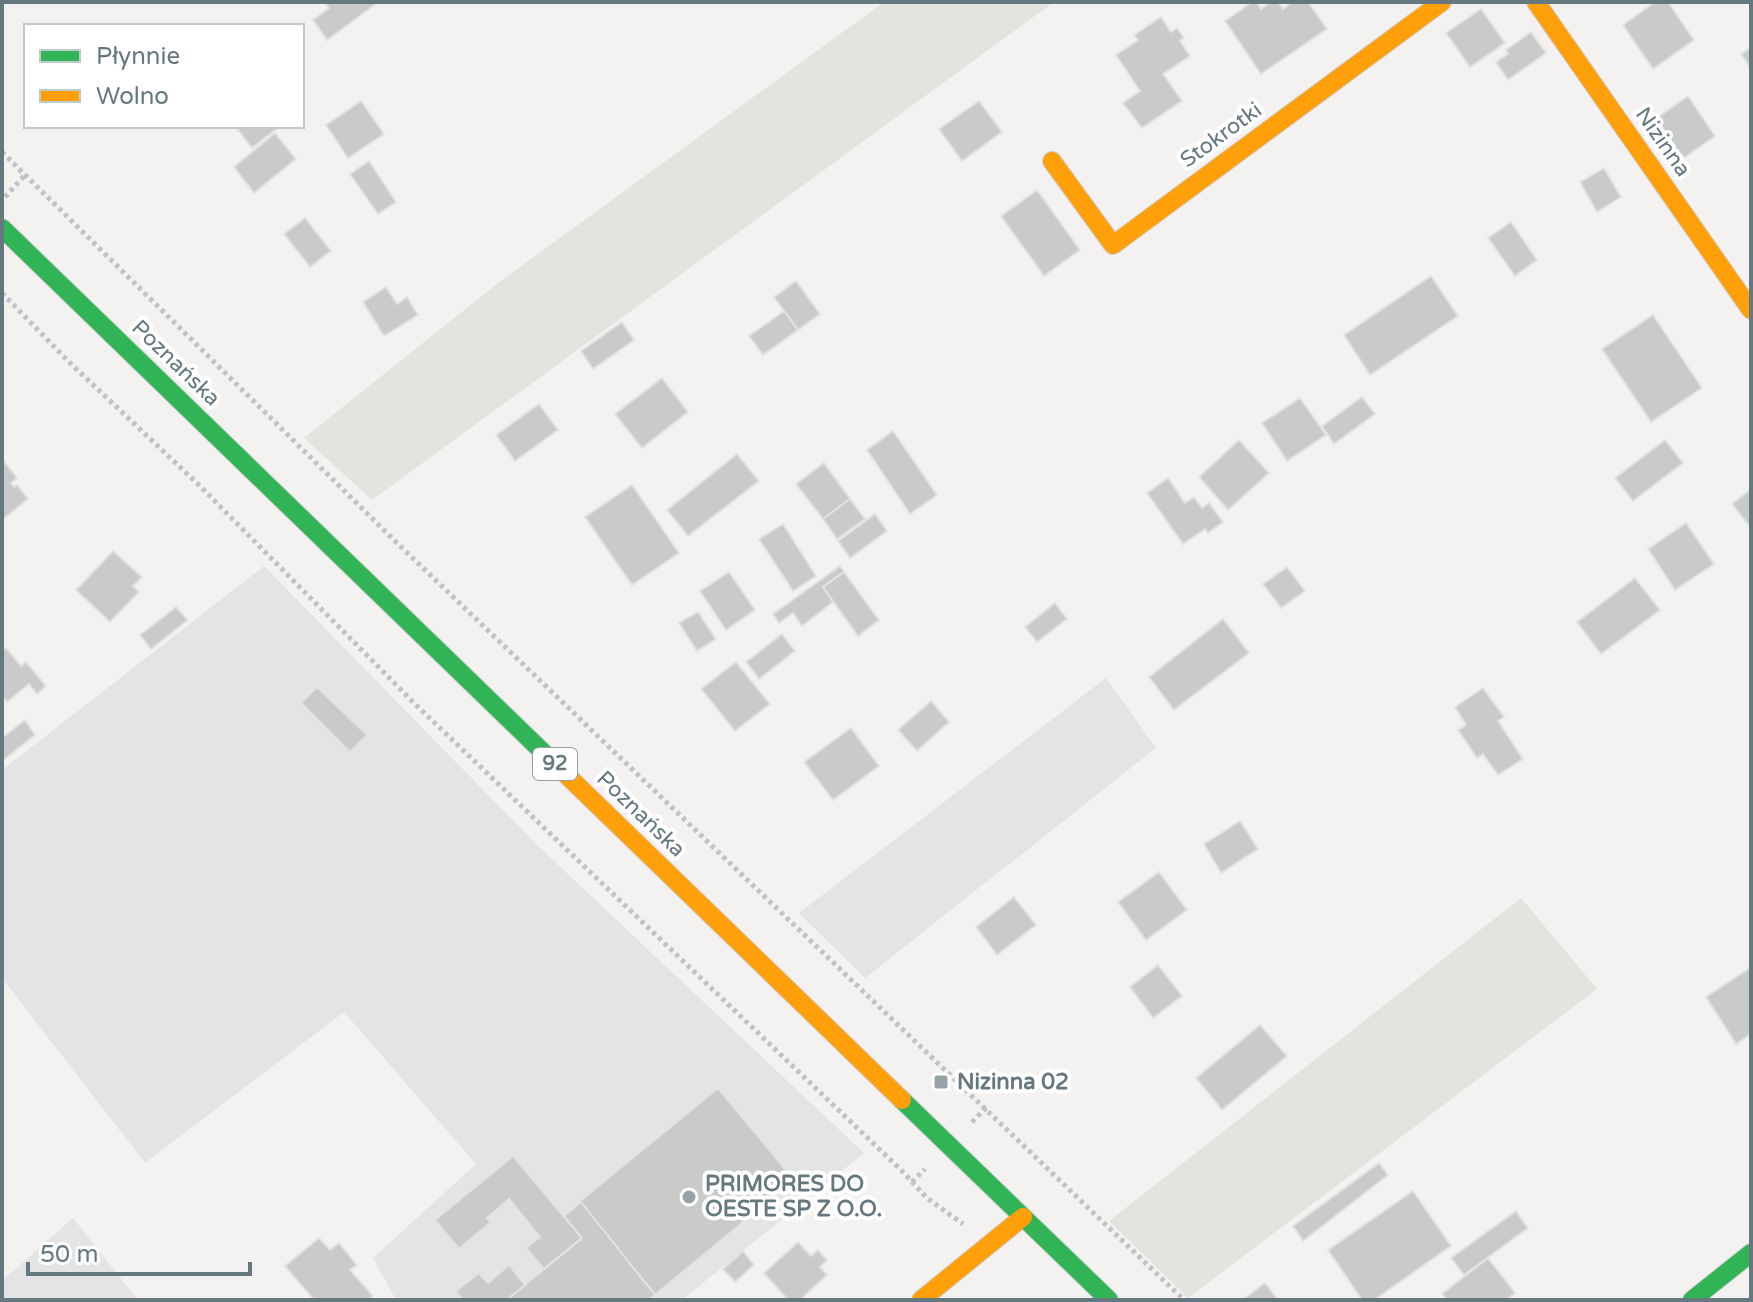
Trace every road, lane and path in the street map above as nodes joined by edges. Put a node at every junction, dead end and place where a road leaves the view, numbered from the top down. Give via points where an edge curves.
1 (1442, 2) edge
2 (1536, 2) edge
3 (2, 152) edge
4 (1052, 161) dead end
5 (25, 175) junction
6 (2, 200) edge
7 (2, 228) edge
8 (2, 293) edge
9 (1751, 310) edge
10 (1023, 1217) junction
11 (995, 1240) junction
12 (1751, 1253) edge
13 (921, 1300) edge
14 (1109, 1300) edge
15 (1184, 1300) edge
16 (1692, 1300) edge

1 - 4 main road, Stokrotki via 1113,245
2 - 9 main road, Nizinna
3 - 5 path
5 - 6 path
5 - 15 path via 396,542
7 - 10 main road, Poznańska / 92
8 - 11 path via 416,705 927,1198
10 - 11 main road
10 - 14 main road, Poznańska / 92
11 - 13 main road
12 - 16 main road

